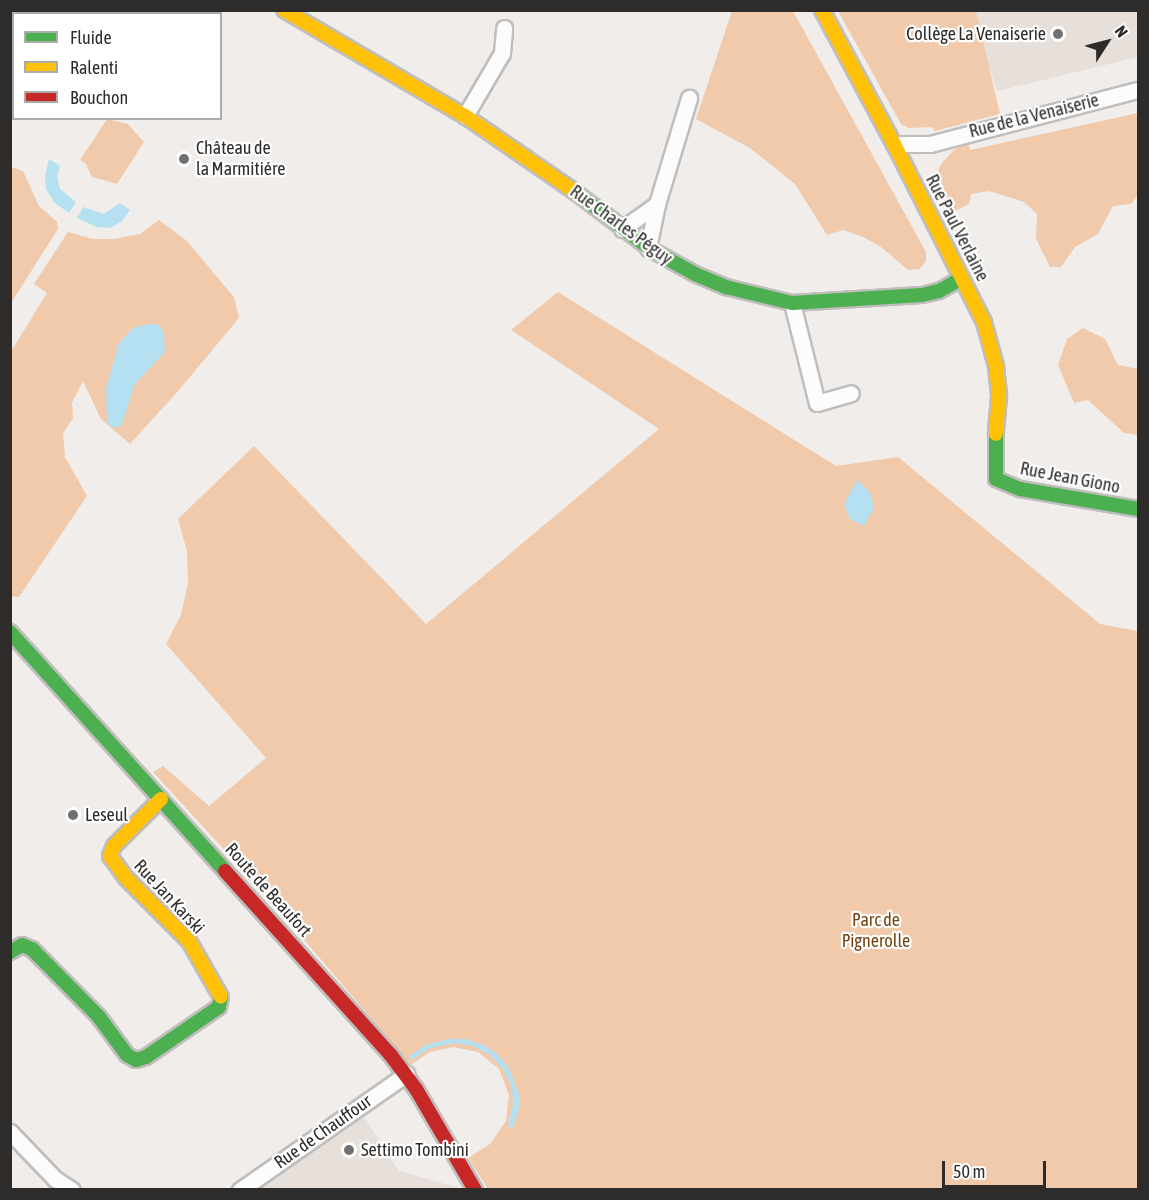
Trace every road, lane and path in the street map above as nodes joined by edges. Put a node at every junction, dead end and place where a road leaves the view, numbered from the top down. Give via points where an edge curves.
1 (822, 10) edge
2 (286, 11) edge
3 (504, 28) dead end
4 (1138, 90) edge
5 (689, 98) dead end
6 (465, 116) junction
7 (894, 144) junction
8 (930, 144) junction
9 (908, 171) junction
10 (657, 204) junction
11 (622, 229) junction
12 (648, 248) junction
13 (962, 278) junction
14 (792, 303) junction
15 (851, 393) dead end
16 (996, 479) joint
17 (1138, 509) edge
18 (10, 632) edge
19 (161, 799) junction
20 (10, 952) edge
21 (406, 1074) junction
22 (10, 1132) edge
23 (72, 1190) edge
24 (240, 1190) edge
25 (475, 1190) edge

1 - 7 street, Rue Paul Verlaine
2 - 6 street, Rue Charles Péguy
3 - 6 street via 502,53
4 - 8 street, Rue de la Venaiserie
5 - 10 street
6 - 11 street, Rue Charles Péguy via 542,167
7 - 8 street, Rue de la Venaiserie
7 - 9 street, Rue Paul Verlaine
8 - 9 street
9 - 13 street, Rue Paul Verlaine
10 - 11 street
10 - 12 street
11 - 12 street, Rue Charles Péguy
12 - 14 street, Rue Charles Péguy via 726,287
13 - 14 street, Rue Charles Péguy via 922,296
13 - 16 street, Rue Paul Verlaine via 984,322 996,366
14 - 15 street via 817,403
16 - 17 street, Rue Jean Giono via 1020,489
18 - 19 street, Route de Beaufort
19 - 20 street, Rue Jan Karski via 111,849 111,860 189,941 221,996 219,1007 136,1060 127,1056 99,1017 32,948 22,945
19 - 21 street, Route de Beaufort
21 - 24 street, Rue de Chauffour
21 - 25 street, Route de Beaufort
22 - 23 street via 55,1179

